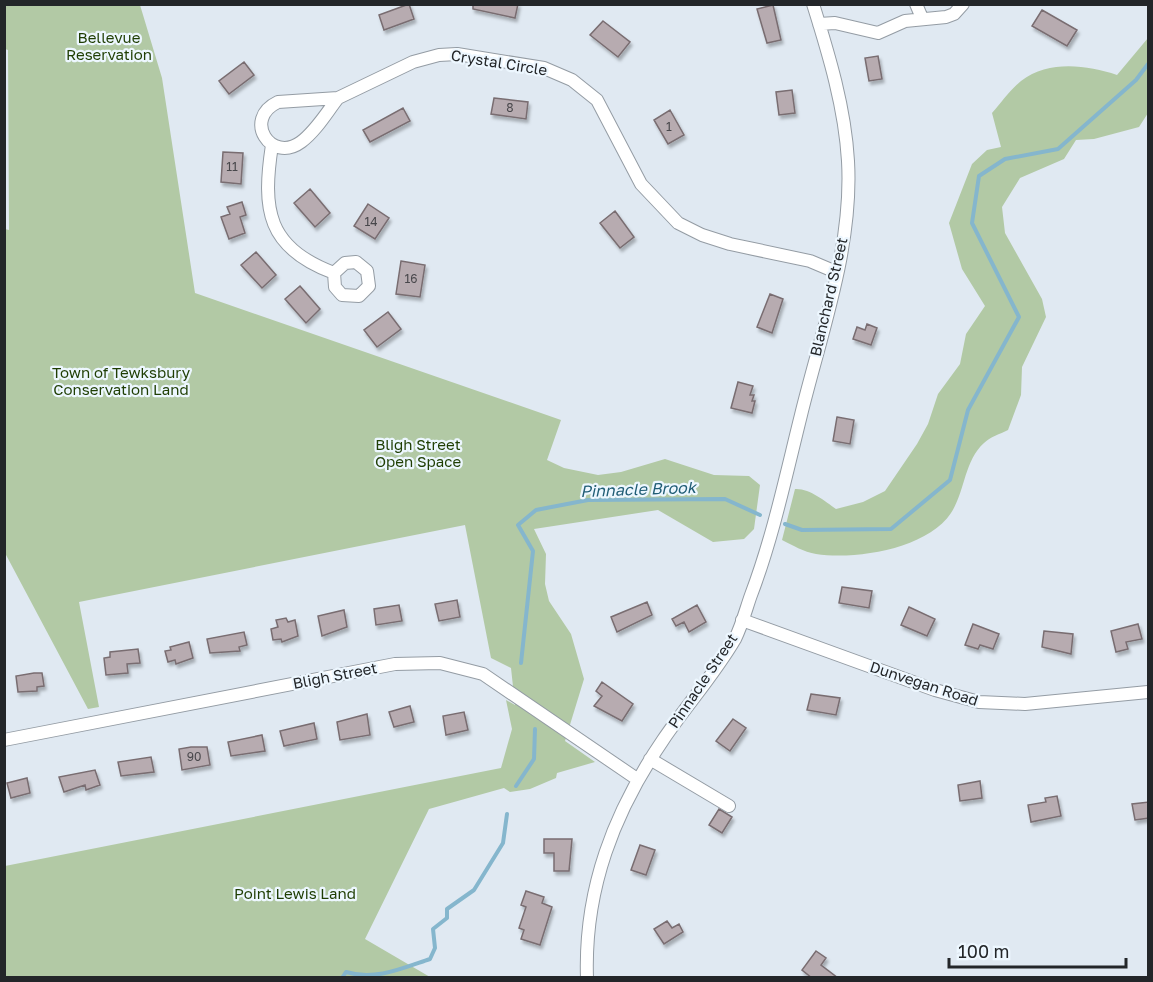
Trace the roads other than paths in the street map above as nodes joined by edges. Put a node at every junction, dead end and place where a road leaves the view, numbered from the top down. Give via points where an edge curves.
1 (813, 4) edge
2 (916, 4) edge
3 (963, 4) edge
4 (922, 18) junction
5 (819, 24) junction
6 (338, 98) junction
7 (272, 145) junction
8 (836, 272) junction
9 (334, 273) dead end
10 (810, 376) joint
11 (742, 620) junction
12 (1149, 692) edge
13 (4, 740) edge
14 (650, 759) junction
15 (637, 779) junction
16 (729, 806) dead end
17 (587, 978) edge

1 - 5 street, Blanchard Street
2 - 4 street
3 - 4 street via 946,17
4 - 5 street via 878,33 835,23
5 - 8 street, Blanchard Street via 832,65 848,161 844,237
6 - 7 street, Crystal Circle via 301,142 286,148
6 - 7 street, Crystal Circle via 271,106 261,126
6 - 8 street, Crystal Circle via 413,62 439,55 457,54 544,68 572,80 597,100 641,184 678,223 702,236 810,261
7 - 9 street via 266,181 272,219 297,254
8 - 10 street, Blanchard Street
10 - 11 street, Pinnacle Street via 767,546
11 - 12 street, Dunvegan Road via 934,690 979,702 1025,704
11 - 14 street, Pinnacle Street via 713,672
13 - 15 street, Bligh Street via 395,664 440,663 462,667 498,682
14 - 15 street, Pinnacle Street
14 - 16 street
15 - 17 street, Pinnacle Street via 606,847 586,953

